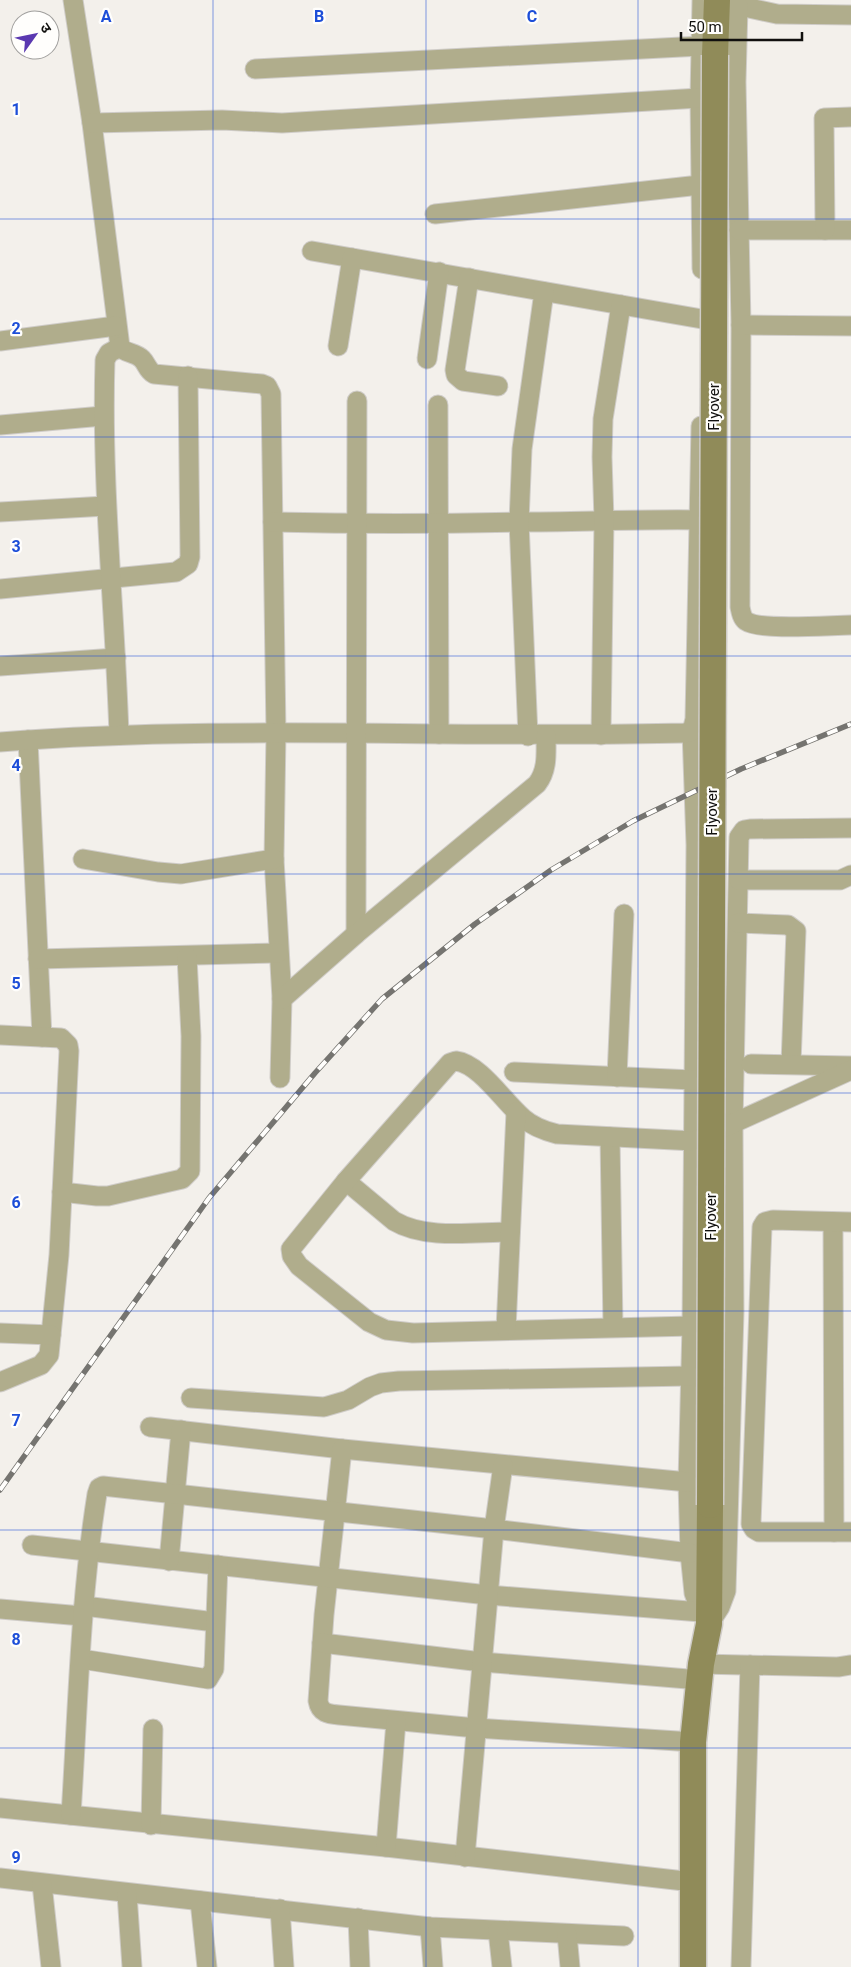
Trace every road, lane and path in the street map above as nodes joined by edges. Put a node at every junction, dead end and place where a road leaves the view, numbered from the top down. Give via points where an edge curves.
1 (73, 0) edge
2 (702, 0) edge
3 (724, 2) edge
4 (851, 15) edge
5 (708, 50) junction
6 (255, 69) dead end
7 (700, 98) junction
8 (851, 117) edge
9 (92, 123) junction
10 (700, 185) junction
11 (435, 214) dead end
12 (739, 230) junction
13 (825, 230) junction
14 (851, 230) edge
15 (312, 251) dead end
16 (352, 258) junction
17 (439, 272) junction
18 (469, 278) junction
19 (544, 292) junction
20 (621, 305) junction
21 (702, 319) junction
22 (741, 325) junction
23 (116, 326) junction
24 (851, 326) edge
25 (0, 341) edge
26 (338, 346) dead end
27 (120, 347) junction
28 (427, 359) dead end
29 (188, 376) junction
30 (498, 386) dead end
31 (357, 402) dead end
32 (438, 405) dead end
33 (103, 416) junction
34 (0, 425) edge
35 (106, 506) junction
36 (0, 512) edge
37 (604, 520) junction
38 (700, 520) junction
39 (274, 522) junction
40 (519, 522) junction
41 (438, 523) junction
42 (357, 524) junction
43 (111, 580) junction
44 (0, 589) edge
45 (698, 598) junction
46 (740, 607) junction
47 (851, 625) edge
48 (116, 658) junction
49 (0, 666) edge
50 (692, 731) junction
51 (276, 733) junction
52 (356, 733) junction
53 (439, 734) junction
54 (119, 735) junction
55 (601, 735) junction
56 (537, 736) junction
57 (28, 740) junction
58 (0, 742) edge
59 (851, 828) edge
60 (83, 859) dead end
61 (274, 859) junction
62 (851, 875) edge
63 (738, 880) junction
64 (624, 914) dead end
65 (738, 923) junction
66 (356, 934) junction
67 (278, 954) junction
68 (187, 957) junction
69 (38, 959) junction
70 (282, 999) junction
71 (0, 1035) edge
72 (42, 1036) junction
73 (750, 1064) dead end
74 (791, 1064) junction
75 (851, 1066) edge
76 (851, 1070) edge
77 (514, 1072) dead end
78 (617, 1076) junction
79 (280, 1078) dead end
80 (693, 1080) junction
81 (516, 1112) junction
82 (733, 1124) junction
83 (610, 1137) junction
84 (694, 1141) junction
85 (346, 1181) junction
86 (62, 1192) junction
87 (842, 1222) edge
88 (510, 1232) junction
89 (692, 1326) junction
90 (613, 1327) junction
91 (506, 1329) junction
92 (0, 1333) edge
93 (51, 1335) junction
94 (690, 1376) junction
95 (0, 1382) edge
96 (191, 1398) dead end
97 (150, 1426) dead end
98 (180, 1430) junction
99 (342, 1449) junction
100 (503, 1465) junction
101 (688, 1482) junction
102 (175, 1493) junction
103 (336, 1512) junction
104 (494, 1529) junction
105 (842, 1532) edge
106 (32, 1544) dead end
107 (88, 1551) junction
108 (690, 1553) junction
109 (169, 1561) junction
110 (218, 1566) junction
111 (328, 1577) junction
112 (488, 1595) junction
113 (0, 1608) edge
114 (83, 1611) junction
115 (705, 1618) junction
116 (215, 1622) junction
117 (322, 1643) junction
118 (81, 1659) junction
119 (482, 1662) junction
120 (750, 1665) junction
121 (851, 1665) edge
122 (700, 1672) junction
123 (396, 1721) junction
124 (476, 1728) junction
125 (153, 1729) dead end
126 (693, 1742) junction
127 (0, 1808) edge
128 (71, 1815) junction
129 (151, 1824) junction
130 (386, 1847) junction
131 (465, 1858) junction
132 (0, 1878) edge
133 (693, 1882) junction
134 (42, 1884) junction
135 (126, 1894) junction
136 (200, 1901) junction
137 (280, 1910) junction
138 (358, 1918) junction
139 (430, 1927) junction
140 (498, 1931) junction
141 (567, 1934) junction
142 (624, 1936) dead end
143 (51, 1967) edge
144 (132, 1967) edge
145 (206, 1967) edge
146 (284, 1967) edge
147 (360, 1967) edge
148 (432, 1967) edge
149 (502, 1967) edge
150 (570, 1967) edge
151 (693, 1967) edge
152 (741, 1967) edge

1 - 9 street
2 - 5 street
3 - 4 street via 777,14
3 - 5 main road, Flyover
3 - 12 street via 736,82
5 - 6 street
5 - 7 street
5 - 115 main road, Flyover, bridge via 710,1505
7 - 9 street via 282,124 222,120
7 - 10 street
8 - 13 street via 824,118
9 - 23 street
10 - 11 street
10 - 21 street
12 - 13 street
12 - 22 street
13 - 14 street
15 - 16 street
16 - 17 street
16 - 26 street
17 - 18 street
17 - 28 street
18 - 19 street
18 - 30 street via 456,376 463,381
19 - 20 street
19 - 40 street via 522,448
20 - 21 street
20 - 37 street via 604,419
21 - 38 street
22 - 24 street
22 - 46 street
23 - 25 street
23 - 27 street
27 - 29 street via 144,360 154,374
27 - 33 street via 109,353 105,360
29 - 39 street via 262,384 269,389
29 - 43 street via 188,564 176,572
31 - 42 street
32 - 41 street
33 - 34 street
33 - 35 street
35 - 36 street
35 - 43 street
37 - 38 street
37 - 40 street
37 - 55 street
38 - 45 street
39 - 42 street
39 - 51 street
40 - 41 street
40 - 56 street
41 - 42 street
41 - 53 street
42 - 52 street
43 - 44 street
43 - 48 street
45 - 46 street
45 - 50 street
46 - 47 street via 746,621 763,626
48 - 49 street
48 - 54 street
50 - 55 street
50 - 80 street via 696,845
51 - 52 street
51 - 54 street
51 - 61 street
52 - 53 street
52 - 66 street
53 - 56 street
54 - 57 street
55 - 56 street
56 - 66 street via 545,770 537,784
57 - 58 street
57 - 69 street
59 - 63 street via 744,830 739,838
60 - 61 street via 181,874
61 - 67 street
62 - 63 street via 840,880
63 - 65 street
64 - 78 street
65 - 74 street via 788,925 796,931
65 - 82 street
66 - 70 street
67 - 68 street
67 - 70 street
68 - 69 street
68 - 86 street via 191,1036 190,1171 182,1179 116,1195
69 - 72 street
70 - 79 street
71 - 72 street
72 - 86 street via 61,1038 69,1051
73 - 74 street
74 - 75 street
76 - 82 street
77 - 78 street
78 - 80 street
80 - 84 street
81 - 83 street via 546,1131 557,1134
81 - 85 street via 470,1066 456,1061 450,1063
81 - 88 street
82 - 84 street
82 - 115 street via 734,1312 726,1591 720,1607
83 - 84 street
83 - 90 street
84 - 89 street
85 - 88 street via 394,1221 413,1230
85 - 91 street via 291,1249 299,1266 369,1322 386,1330
86 - 93 street
87 - 105 street
87 - 105 street via 773,1220 765,1222 762,1227 751,1524 759,1532
88 - 91 street
89 - 90 street
89 - 94 street
90 - 91 street
92 - 93 street
93 - 95 street via 46,1360
94 - 96 street via 399,1381 381,1383 324,1408
94 - 101 street
97 - 98 street
98 - 99 street
98 - 102 street
99 - 100 street
99 - 103 street
100 - 101 street
100 - 104 street
101 - 108 street
102 - 103 street
102 - 107 street via 108,1485 99,1488
102 - 109 street
103 - 104 street
103 - 111 street
104 - 108 street
104 - 112 street
106 - 107 street
107 - 109 street
107 - 114 street
108 - 115 street via 694,1593
109 - 110 street
110 - 111 street
110 - 116 street
111 - 112 street
111 - 117 street
112 - 115 street
112 - 119 street
113 - 114 street
114 - 116 street
114 - 118 street
115 - 122 main road, Flyover
116 - 118 street via 214,1669 208,1679
117 - 119 street
117 - 123 street via 319,1707 327,1713
118 - 128 street
119 - 122 street
119 - 124 street
120 - 121 street
120 - 122 street
120 - 152 street
122 - 126 main road, Flyover
123 - 124 street
123 - 130 street
124 - 126 street
124 - 131 street
125 - 129 street
126 - 133 main road, Flyover
127 - 128 street
128 - 129 street
129 - 130 street
130 - 131 street
131 - 133 street
132 - 134 street
133 - 151 main road, Flyover
134 - 135 street
134 - 143 street
135 - 136 street
135 - 144 street
136 - 137 street
136 - 145 street
137 - 138 street
137 - 146 street
138 - 139 street
138 - 147 street
139 - 140 street
139 - 148 street
140 - 141 street
140 - 149 street
141 - 142 street
141 - 150 street

